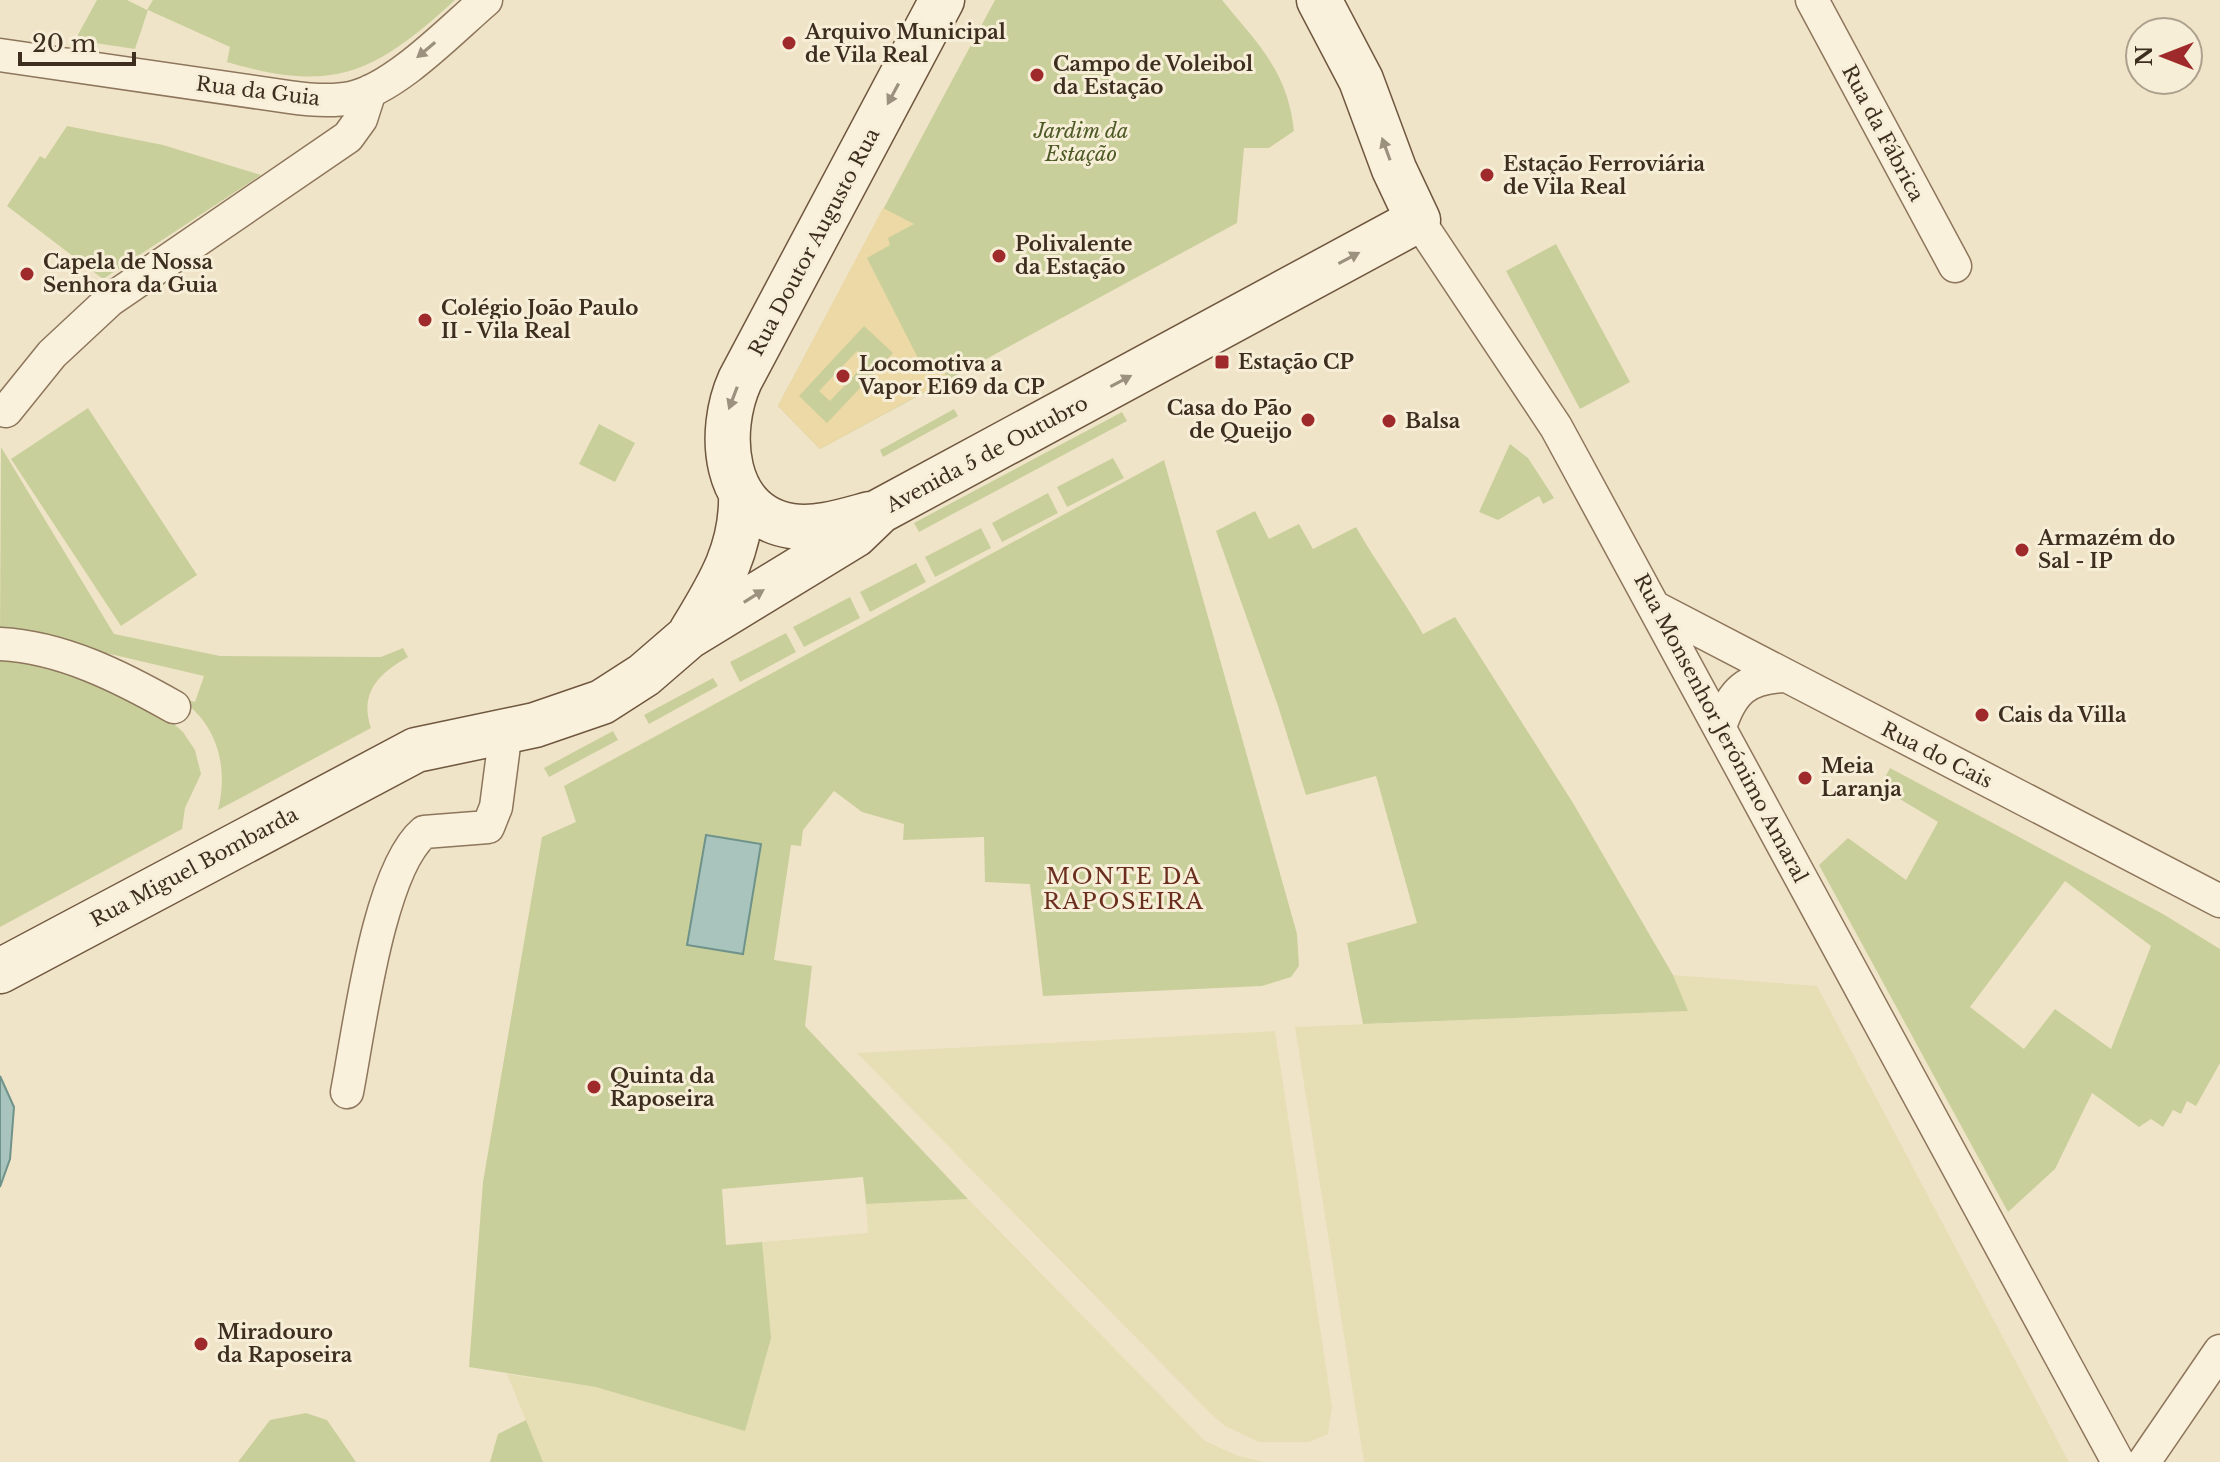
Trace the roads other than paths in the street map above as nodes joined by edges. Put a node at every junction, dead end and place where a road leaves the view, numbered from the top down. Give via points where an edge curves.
1 (486, 0) edge
2 (942, 0) edge
3 (1319, 0) edge
4 (1812, 0) edge
5 (0, 55) edge
6 (370, 91) junction
7 (1418, 220) junction
8 (1955, 266) dead end
9 (6, 411) dead end
10 (741, 493) junction
11 (880, 511) junction
12 (1656, 608) junction
13 (688, 637) junction
14 (0, 644) edge
15 (1784, 676) junction
16 (174, 707) dead end
17 (1720, 727) junction
18 (506, 730) junction
19 (389, 762) joint
20 (2220, 901) edge
21 (0, 971) edge
22 (347, 1092) dead end
23 (2220, 1351) edge
24 (2118, 1462) edge
25 (2144, 1462) edge

1 -> 6 street, Rua da Guia
2 -> 10 main road, Rua Doutor Augusto Rua via 733,395 725,442
7 -> 3 main road, Rua Monsenhor Jerónimo Amaral via 1361,80
4 - 8 street, Rua da Fábrica
5 - 6 street, Rua da Guia via 311,100
6 - 9 street via 348,137 110,300 52,354
11 -> 7 main road, Avenida 5 de Outubro
7 - 12 street, Rua Monsenhor Jerónimo Amaral via 1540,400
10 - 11 main road via 773,521 795,527
10 - 13 main road via 740,533 731,565
13 -> 11 main road, Avenida 5 de Outubro via 845,542
12 - 15 street, Rua do Cais
12 - 17 street, Rua Monsenhor Jerónimo Amaral
13 - 18 main road, Avenida 5 de Outubro via 602,702
14 - 16 street via 71,658
15 - 17 street via 1763,677 1740,687
15 - 20 street, Rua do Cais
17 - 24 street, Rua Monsenhor Jerónimo Amaral
18 - 19 main road, Avenida 5 de Outubro via 428,747
18 - 22 street via 496,807 488,827 424,832 397,874 381,922
19 - 21 main road, Rua Miguel Bombarda
23 - 25 street

